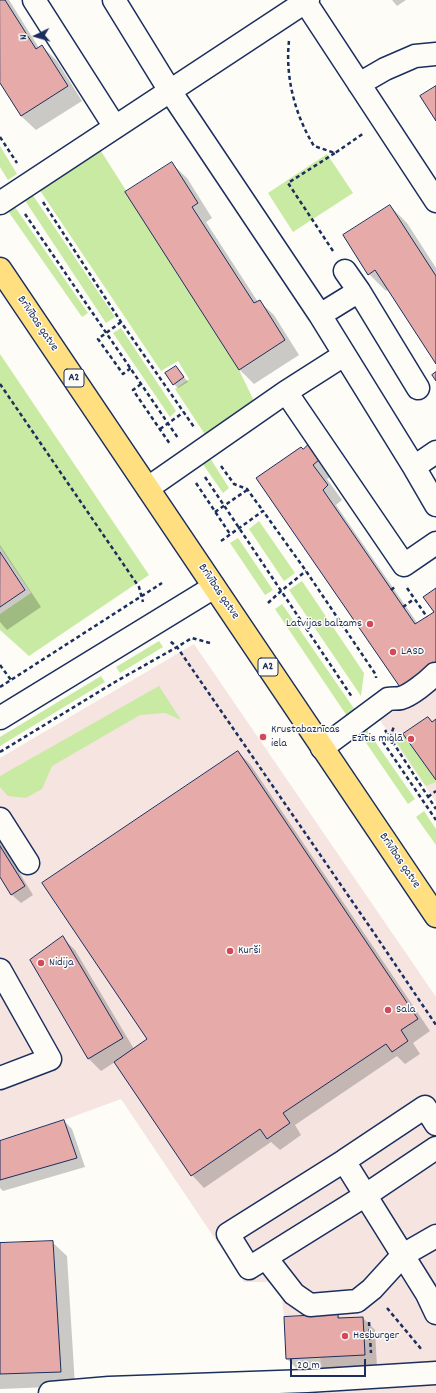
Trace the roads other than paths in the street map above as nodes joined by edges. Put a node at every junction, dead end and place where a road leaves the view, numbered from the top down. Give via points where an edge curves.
1 (34, 0) edge
2 (114, 0) edge
3 (303, 3) edge
4 (436, 54) edge
5 (359, 84) junction
6 (170, 91) junction
7 (115, 127) junction
8 (436, 201) edge
9 (0, 203) edge
10 (0, 269) edge
11 (345, 271) road end
12 (359, 291) junction
13 (320, 315) junction
14 (344, 355) junction
15 (418, 388) dead end
16 (286, 392) junction
17 (436, 452) edge
18 (414, 466) junction
19 (148, 488) junction
20 (436, 505) edge
21 (436, 543) edge
22 (214, 587) junction
23 (435, 674) dead end
24 (2, 711) edge
25 (322, 748) junction
26 (0, 819) edge
27 (28, 864) dead end
28 (436, 916) edge
29 (0, 970) edge
30 (0, 1078) edge
31 (436, 1124) edge
32 (436, 1148) edge
33 (344, 1161) junction
34 (366, 1195) junction
35 (436, 1236) edge
36 (403, 1255) junction
37 (266, 1258) junction
38 (432, 1292) edge
39 (436, 1314) edge
40 (436, 1373) edge
41 (377, 1385) edge
42 (308, 1387) edge
43 (50, 1393) edge

1 - 7 street
2 - 6 street
3 - 5 street
3 - 6 street
4 - 5 street via 415,56
5 - 8 street
6 - 7 street
6 - 13 street
7 - 9 street
10 - 19 highway, Brīvības gatve / A2
11 - 12 street
12 - 13 street
12 - 15 street
13 - 14 street
14 - 16 street
14 - 18 street
16 - 19 street
16 - 21 street via 404,565
17 - 18 street
18 - 20 street
19 - 22 highway, Brīvības gatve / A2
22 - 24 street
22 - 25 highway, Brīvības gatve / A2
23 - 25 street via 401,698 388,699
25 - 28 highway, Brīvības gatve / A2
26 - 27 street
29 - 30 street via 50,1059
31 - 33 street via 425,1107
32 - 34 street
33 - 34 street
33 - 37 street via 228,1234 249,1268
34 - 36 street
34 - 37 street
35 - 36 street
36 - 37 street via 372,1289 357,1301 310,1305 294,1294
36 - 38 street
38 - 39 street
40 - 41 street
41 - 42 street
42 - 43 street via 109,1388

